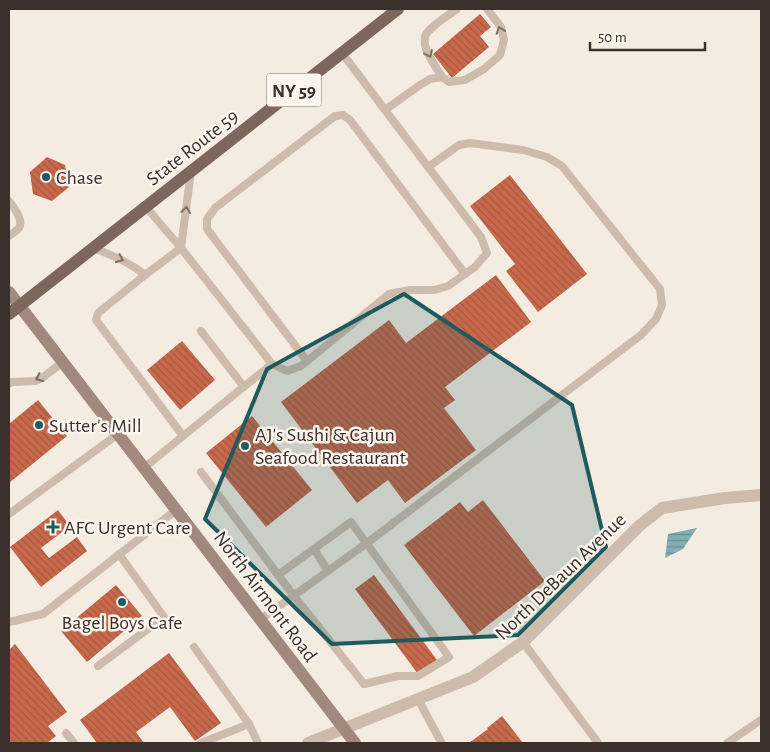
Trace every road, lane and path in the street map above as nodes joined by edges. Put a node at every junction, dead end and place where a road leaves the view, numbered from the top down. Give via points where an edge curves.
1 (398, 9) edge
2 (457, 9) edge
3 (487, 9) edge
4 (342, 53) junction
5 (442, 77) junction
6 (385, 110) junction
7 (428, 167) junction
8 (191, 171) junction
9 (9, 202) edge
10 (146, 207) junction
11 (9, 236) edge
12 (93, 248) junction
13 (181, 248) junction
14 (145, 274) junction
15 (465, 274) junction
16 (9, 292) edge
17 (19, 306) junction
18 (9, 314) edge
19 (201, 331) dead end
20 (307, 361) junction
21 (63, 362) junction
22 (272, 364) junction
23 (10, 383) edge
24 (244, 387) junction
25 (118, 434) junction
26 (183, 436) junction
27 (144, 468) junction
28 (201, 472) dead end
29 (761, 495) edge
30 (176, 510) junction
31 (9, 514) edge
32 (367, 543) junction
33 (314, 549) junction
34 (119, 554) junction
35 (328, 571) junction
36 (278, 575) junction
37 (294, 596) junction
38 (261, 620) junction
39 (9, 622) edge
40 (523, 642) junction
41 (194, 647) dead end
42 (98, 666) dead end
43 (418, 699) junction
44 (761, 720) edge
45 (249, 724) junction
46 (344, 729) junction
47 (66, 733) dead end
48 (74, 743) edge
49 (201, 743) edge
50 (258, 743) edge
51 (308, 743) edge
52 (355, 743) edge
53 (441, 743) edge
54 (598, 743) edge
55 (727, 743) edge

1 - 4 main road, State Route 59 / NY 59
2 -> 5 lane via 428,31 424,38
5 -> 3 lane via 448,82 465,80 500,55 504,40 501,27
4 - 6 lane
4 - 8 main road, State Route 59 / NY 59
5 - 6 lane via 430,79
6 - 7 lane
7 - 15 lane via 481,237 487,253
7 - 32 lane via 459,145 470,143 547,157 562,166 660,289 662,305 656,319 641,335
8 - 10 main road, State Route 59 / NY 59
13 -> 8 lane
9 - 11 lane via 20,219 18,229
10 - 12 main road, State Route 59 / NY 59
10 - 13 lane
12 -> 14 lane via 123,260
12 - 17 main road, State Route 59 / NY 59
13 - 14 lane
13 - 22 lane
14 - 26 lane via 98,313 96,320
15 - 20 lane via 448,286 434,290 389,294
15 - 20 lane via 350,120 343,115 335,116 215,208 207,219 207,229
16 - 17 street, North Airmont Road
17 - 18 main road, State Route 59 / NY 59
17 - 21 street, North Airmont Road
19 - 24 lane
20 - 22 lane via 287,371
21 -> 23 lane via 35,381
21 - 25 street, North Airmont Road
22 - 24 lane
24 - 26 lane
25 - 27 street, North Airmont Road
25 - 31 lane
26 - 27 lane
27 - 30 street, North Airmont Road
28 - 36 lane
29 - 40 street, North DeBaun Avenue via 662,508 639,526
30 - 34 lane
30 - 38 street, North Airmont Road
32 - 33 lane via 352,522
32 - 35 lane
32 - 37 lane via 449,657 418,676 398,676 364,684
33 - 35 lane
33 - 36 lane
34 - 39 lane via 43,614
34 - 42 lane via 164,617
35 - 37 lane
36 - 37 lane
37 - 38 lane
38 - 46 street, North Airmont Road
40 - 43 street, North DeBaun Avenue via 473,677
40 - 54 lane
41 - 45 lane
43 - 46 street, North DeBaun Avenue
43 - 53 lane
44 - 55 lane
45 - 49 lane
45 - 50 lane
46 - 51 street, North DeBaun Avenue
46 - 52 street, North Airmont Road
47 - 48 lane

